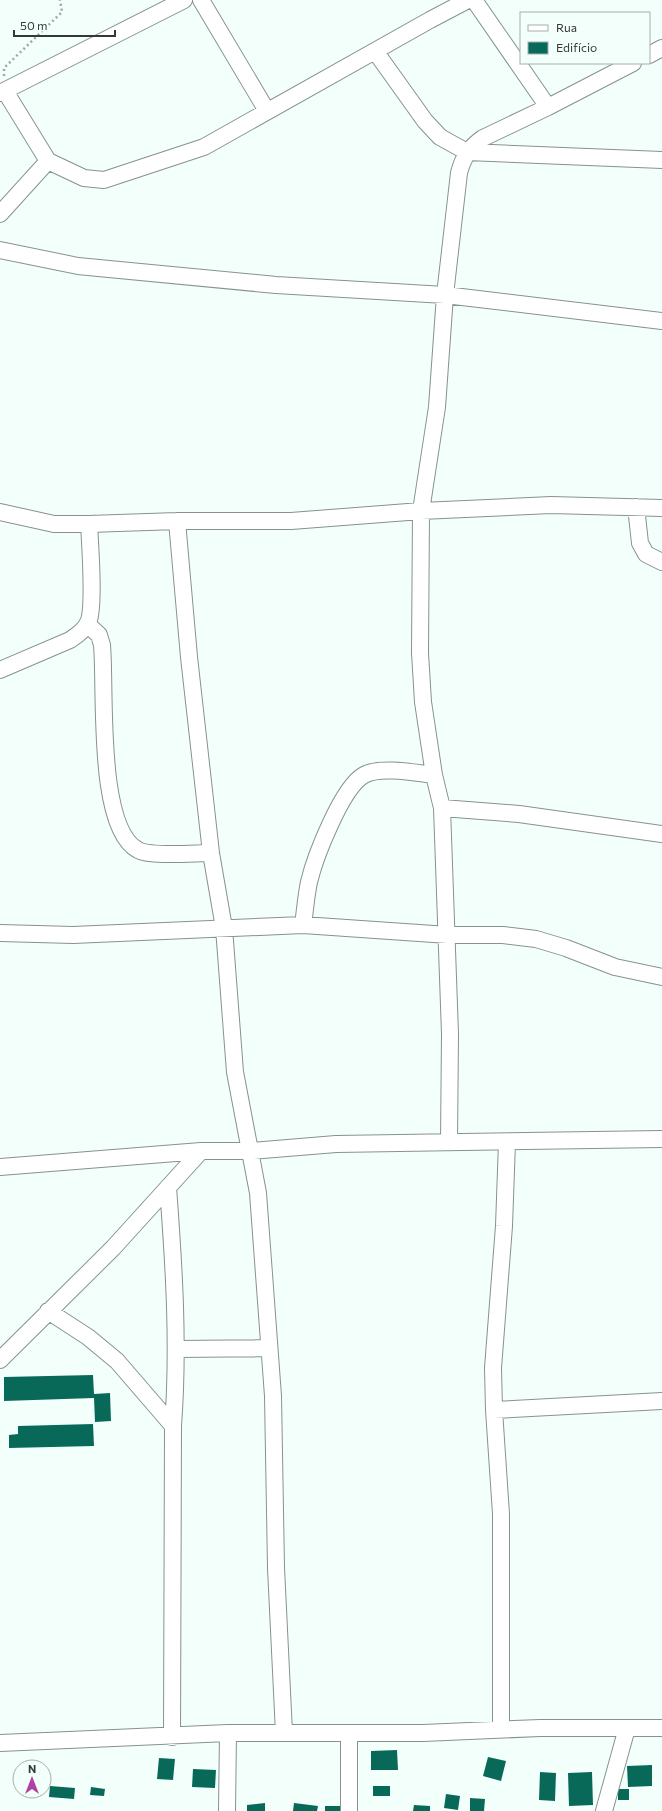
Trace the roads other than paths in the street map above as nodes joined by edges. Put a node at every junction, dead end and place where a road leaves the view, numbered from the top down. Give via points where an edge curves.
1 (184, 0) edge
2 (201, 0) edge
3 (468, 0) edge
4 (474, 0) edge
5 (662, 48) edge
6 (375, 51) junction
7 (650, 54) edge
8 (631, 64) edge
9 (2, 92) edge
10 (548, 107) junction
11 (267, 111) junction
12 (467, 152) junction
13 (662, 160) edge
14 (48, 161) junction
15 (0, 214) edge
16 (0, 250) edge
17 (445, 295) junction
18 (662, 320) edge
19 (636, 507) junction
20 (662, 508) edge
21 (421, 511) junction
22 (0, 512) edge
23 (177, 521) junction
24 (89, 524) junction
25 (662, 562) edge
26 (88, 624) junction
27 (0, 670) edge
28 (434, 775) junction
29 (442, 808) junction
30 (662, 834) edge
31 (211, 853) junction
32 (303, 925) junction
33 (224, 928) junction
34 (0, 933) edge
35 (448, 935) junction
36 (662, 976) edge
37 (662, 1139) edge
38 (449, 1142) junction
39 (507, 1142) junction
40 (201, 1150) junction
41 (251, 1151) junction
42 (0, 1167) edge
43 (168, 1187) junction
44 (48, 1311) junction
45 (268, 1348) junction
46 (176, 1349) junction
47 (0, 1360) edge
48 (662, 1401) edge
49 (494, 1410) junction
50 (173, 1426) junction
51 (627, 1728) junction
52 (662, 1728) edge
53 (501, 1730) junction
54 (228, 1733) junction
55 (284, 1733) junction
56 (349, 1733) junction
57 (172, 1737) junction
58 (0, 1743) edge
59 (227, 1811) edge
60 (349, 1811) edge
61 (604, 1811) edge

1 - 9 street
2 - 11 street
3 - 6 street
4 - 10 street
5 - 7 street
6 - 11 street
6 - 12 street via 425,121 440,136
8 - 10 street
9 - 14 street
10 - 12 street via 483,138
11 - 14 street via 204,147 104,180 84,178
12 - 13 street
12 - 17 street via 459,173
14 - 15 street
16 - 17 street via 78,266 276,285
17 - 18 street
17 - 21 street via 436,407
19 - 20 street
19 - 21 street via 551,505
19 - 25 street via 640,543 646,554
21 - 23 street via 291,522
21 - 28 street via 420,653 423,702
22 - 24 street via 54,524
23 - 24 street
23 - 31 street
24 - 26 street via 91,585
26 - 27 street via 70,640
26 - 31 street via 99,635 102,645 109,789 116,819 128,844 139,851 152,854
28 - 29 street
28 - 32 street via 385,771 365,774 352,785 321,845 309,882
29 - 30 street via 519,814
29 - 35 street
31 - 33 street
32 - 33 street
32 - 35 street
33 - 34 street via 73,935
33 - 41 street via 236,1072
35 - 36 street via 503,935 536,939 615,967
35 - 38 street
37 - 39 street
38 - 39 street
38 - 41 street via 336,1144
39 - 49 street via 504,1226 493,1368
40 - 41 street
40 - 42 street
40 - 43 street
41 - 45 street via 258,1193
43 - 44 street via 113,1248
43 - 46 street
44 - 47 street
44 - 50 street via 88,1337 117,1362
45 - 46 street
45 - 55 street via 273,1396 276,1568
46 - 50 street
48 - 49 street
49 - 53 street via 501,1514
50 - 57 street
51 - 52 street
51 - 53 street
51 - 61 street
53 - 56 street
54 - 55 street
54 - 57 street
54 - 59 street
55 - 56 street
56 - 60 street
57 - 58 street

